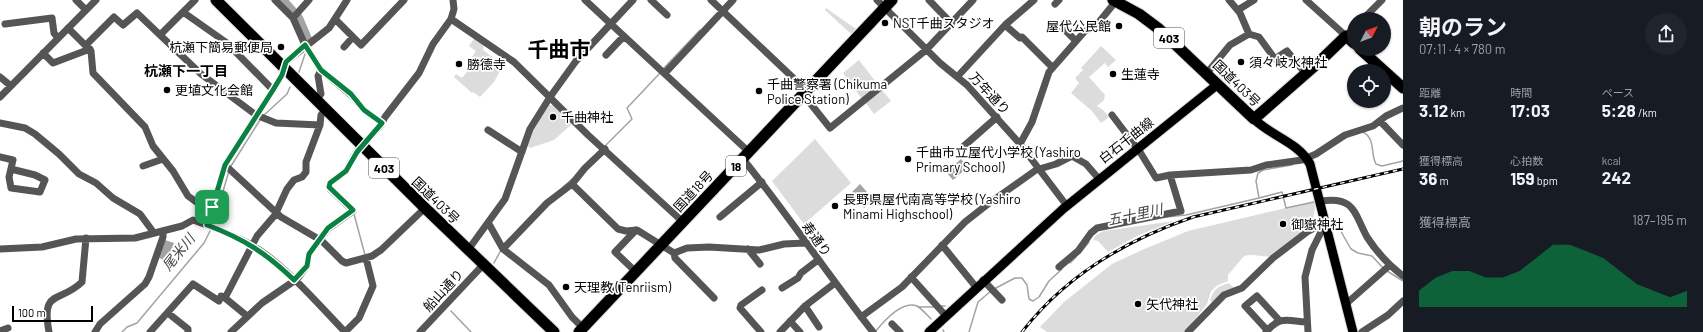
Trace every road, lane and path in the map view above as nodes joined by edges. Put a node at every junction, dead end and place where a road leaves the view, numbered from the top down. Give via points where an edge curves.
1 (76, 0) edge
2 (96, 0) edge
3 (195, 0) edge
4 (216, 0) edge
5 (275, 0) edge
6 (309, 0) edge
7 (347, 0) edge
8 (404, 0) edge
9 (453, 0) edge
10 (586, 0) edge
11 (633, 0) edge
12 (651, 0) edge
13 (711, 0) edge
14 (733, 0) edge
15 (876, 0) edge
16 (929, 0) edge
17 (973, 0) edge
18 (1034, 0) edge
19 (1113, 0) edge
20 (1229, 0) edge
21 (1254, 0) edge
22 (1306, 0) edge
23 (1382, 0) edge
24 (889, 4) edge
25 (86, 10) junction
26 (1238, 10) junction
27 (722, 11) junction
28 (183, 12) junction
29 (1370, 12) edge
30 (667, 15) dead end
31 (295, 16) junction
32 (335, 18) junction
33 (451, 19) junction
34 (951, 23) junction
35 (5, 24) dead end
36 (611, 24) junction
37 (1005, 25) junction
38 (1061, 26) dead end
39 (68, 28) junction
40 (1347, 33) edge
41 (1248, 34) junction
42 (160, 35) junction
43 (624, 36) junction
44 (352, 37) junction
45 (58, 38) junction
46 (1347, 39) edge
47 (1076, 40) junction
48 (305, 45) junction
49 (88, 47) junction
50 (344, 47) dead end
51 (926, 50) junction
52 (43, 53) junction
53 (606, 55) dead end
54 (1368, 56) edge
55 (1052, 68) junction
56 (284, 69) junction
57 (321, 70) junction
58 (663, 72) junction
59 (1207, 73) junction
60 (1306, 74) junction
61 (958, 76) junction
62 (0, 77) edge
63 (1218, 84) junction
64 (10, 86) junction
65 (1403, 88) edge
66 (273, 90) junction
67 (806, 90) junction
68 (0, 97) edge
69 (550, 97) junction
70 (316, 100) junction
71 (1403, 108) edge
72 (326, 110) junction
73 (256, 115) junction
74 (1112, 116) dead end
75 (997, 117) junction
76 (1254, 119) junction
77 (1380, 121) junction
78 (0, 123) edge
79 (382, 123) junction
80 (320, 125) junction
81 (488, 130) dead end
82 (1020, 144) junction
83 (1403, 145) edge
84 (362, 146) junction
85 (964, 146) dead end
86 (603, 148) junction
87 (1136, 148) junction
88 (522, 152) junction
89 (746, 156) junction
90 (0, 157) edge
91 (1307, 158) junction
92 (163, 159) junction
93 (225, 165) junction
94 (143, 166) dead end
95 (11, 169) junction
96 (1039, 170) junction
97 (1170, 175) junction
98 (1099, 179) junction
99 (762, 182) junction
100 (572, 184) junction
101 (1321, 201) junction
102 (1066, 206) junction
103 (212, 207) junction
104 (425, 208) junction
105 (276, 211) junction
106 (720, 217) dead end
107 (683, 222) junction
108 (1326, 222) junction
109 (489, 224) junction
110 (210, 226) junction
111 (636, 230) junction
112 (163, 231) junction
113 (154, 234) junction
114 (86, 238) junction
115 (320, 240) junction
116 (805, 243) junction
117 (252, 245) junction
118 (661, 246) junction
119 (942, 246) junction
120 (0, 248) edge
121 (503, 249) junction
122 (748, 249) junction
123 (468, 250) junction
124 (674, 253) junction
125 (366, 258) junction
126 (818, 260) junction
127 (760, 264) dead end
128 (483, 265) junction
129 (1059, 266) dead end
130 (1387, 268) junction
131 (636, 272) junction
132 (1403, 276) edge
133 (911, 277) junction
134 (294, 280) junction
135 (983, 280) junction
136 (835, 284) junction
137 (976, 287) junction
138 (782, 288) dead end
139 (762, 290) dead end
140 (225, 298) junction
141 (714, 298) dead end
142 (1002, 300) dead end
143 (1403, 301) edge
144 (1347, 303) junction
145 (805, 306) junction
146 (168, 313) junction
147 (247, 316) junction
148 (946, 316) junction
149 (861, 317) junction
150 (1279, 320) junction
151 (790, 321) junction
152 (1307, 322) junction
153 (892, 324) dead end
154 (819, 327) dead end
155 (8, 328) dead end
156 (581, 330) edge
157 (0, 331) edge
158 (234, 331) edge
159 (872, 331) edge
160 (1266, 331) edge
161 (49, 332) edge
162 (95, 332) edge
163 (150, 332) edge
164 (188, 332) edge
165 (345, 332) edge
166 (420, 332) edge
167 (554, 332) edge
168 (761, 332) edge
169 (780, 332) edge
170 (800, 332) edge
171 (900, 332) edge
172 (929, 332) edge
173 (1188, 332) edge
174 (1308, 332) edge
175 (1354, 332) edge
176 (1362, 332) edge

1 - 25 street
2 - 25 street
3 - 28 street
4 - 56 highway, 国道403号 / 403
5 - 31 street
6 - 31 street
7 - 32 street
8 - 44 street via 361,45
9 - 33 street
10 - 36 street, 寿通り
11 - 36 street
12 - 30 street
13 - 27 street
14 - 27 street
15 - 24 street, 万年通り
16 - 34 street
17 - 34 street
18 - 37 street
19 - 47 street via 1112,6 1095,27 1085,31
19 - 59 highway, 国道403号 / 403 via 1150,21
20 - 26 street
21 - 26 street
22 - 40 street
23 - 29 street
24 - 51 street, 万年通り
24 - 67 highway, 国道18号 / 18
25 - 39 street
26 - 41 street
27 - 58 street
27 - 67 street
28 - 42 street
28 - 66 street via 227,43
31 - 48 street
32 - 44 street
32 - 48 street via 328,28
33 - 69 street via 514,62
33 - 79 street via 433,44 419,73
34 - 51 street
35 - 45 street via 52,18 54,33
36 - 43 street, 寿通り
36 - 69 street via 576,61
37 - 55 street via 1022,37
37 - 61 street
38 - 47 street
39 - 45 street
39 - 49 street
41 - 59 street via 1230,45
41 - 60 street via 1259,36 1275,59 1287,51
42 - 49 street via 136,13 123,25 114,17
42 - 73 street via 201,74
43 - 53 street
43 - 58 street, 寿通り
44 - 50 street
45 - 52 street
46 - 60 highway, 国道403号
47 - 55 street
48 - 56 street via 286,62
48 - 57 street
49 - 52 street via 53,63
49 - 92 street via 93,73 142,124
51 - 61 street, 万年通り via 940,64
51 - 67 street via 830,128 806,98
52 - 64 street
54 - 65 highway
55 - 82 street via 1032,122
56 - 66 street
56 - 70 highway, 国道403号 / 403
57 - 70 street via 318,76 321,94
57 - 79 street
58 - 89 street, 寿通り
59 - 63 highway, 国道403号 / 403
60 - 76 highway, 国道403号
61 - 75 street, 万年通り
62 - 64 street
63 - 76 highway, 国道403号 / 403
63 - 87 main road, 白石千曲線
64 - 68 street
66 - 73 street
67 - 89 highway, 国道18号 / 18
69 - 86 street
69 - 88 street via 530,129
70 - 72 highway, 国道403号 / 403
71 - 77 street
72 - 80 street via 321,115
72 - 84 highway, 国道403号 / 403
73 - 80 street via 276,123
73 - 93 street
74 - 87 street
75 - 82 street, 万年通り
75 - 85 street
76 - 91 main road via 1297,148
77 - 83 street
77 - 91 street via 1373,126 1345,135
78 - 113 street via 25,128 35,134 60,154 79,174 140,214
79 - 84 street
80 - 105 street via 307,159 306,172 294,180 287,189
81 - 88 street
82 - 96 street, 万年通り
84 - 104 highway, 国道403号 / 403
84 - 115 street via 346,171 330,183 329,187 353,210 328,228
86 - 100 street
86 - 107 street
87 - 97 street via 1156,178
87 - 98 main road, 白石千曲線
88 - 109 street via 507,195
89 - 99 street, 寿通り
89 - 107 highway, 国道18号 / 18
90 - 95 street via 13,160
91 - 97 street via 1251,170
91 - 101 main road via 1313,169
92 - 94 street
92 - 103 street via 188,196 199,204
93 - 103 street
93 - 105 street
95 - 95 street via 45,180 40,192 11,188
96 - 98 street via 1072,156 1086,164
96 - 102 street, 万年通り
96 - 119 street via 965,222
97 - 129 street via 1181,211 1097,228 1078,251
98 - 102 main road, 白石千曲線
99 - 106 street
99 - 116 street, 寿通り
100 - 111 street via 618,229
100 - 121 street via 547,203
101 - 108 main road
101 - 130 street via 1337,200 1354,210
102 - 135 main road, 白石千曲線
103 - 110 street
104 - 123 highway, 国道403号 / 403
104 - 125 street via 382,250
105 - 115 street via 281,217
105 - 117 street
107 - 118 highway, 国道18号 / 18
108 - 144 main road
108 - 152 street via 1312,250 1305,277
108 - 173 street via 1302,236 1242,288 1224,295
109 - 121 street
109 - 123 street
110 - 112 street via 193,220
110 - 117 street
111 - 118 street
111 - 131 street via 615,252
112 - 113 street
112 - 162 street via 145,284 100,324
113 - 114 street via 136,238
114 - 120 street via 42,247
114 - 161 street via 82,282 57,296 48,306 46,314
115 - 125 street via 346,263
115 - 134 street via 309,254 307,266
116 - 122 street via 784,244 759,250
116 - 126 street, 寿通り
117 - 134 street
117 - 140 street
118 - 124 street
118 - 131 highway, 国道18号 / 18
119 - 133 street
119 - 137 street
121 - 156 street via 549,285
122 - 124 street via 687,248
122 - 127 street
123 - 128 highway, 国道403号 / 403
124 - 141 street
125 - 165 street via 373,286 359,318
126 - 136 street, 寿通り
126 - 138 street via 793,282
128 - 166 street, 船山通り
128 - 167 highway, 国道403号 / 403
130 - 132 street
130 - 144 street
131 - 156 highway, 国道18号 / 18
133 - 148 street
133 - 149 street
134 - 147 street
134 - 165 street
135 - 137 main road, 白石千曲線
135 - 142 street
136 - 145 street
136 - 149 street, 寿通り
137 - 148 main road, 白石千曲線
139 - 168 street via 740,308
140 - 146 street via 221,296 219,300 193,284
140 - 147 street
143 - 176 street via 1388,315
144 - 175 main road
145 - 151 street
145 - 154 street
146 - 163 street
146 - 164 street via 188,329
147 - 158 street
148 - 172 main road, 白石千曲線
149 - 159 street, 寿通り
150 - 152 street
150 - 160 street
150 - 160 street via 1257,296 1245,306
151 - 169 street
151 - 170 street
152 - 174 street
153 - 171 street
155 - 157 street

